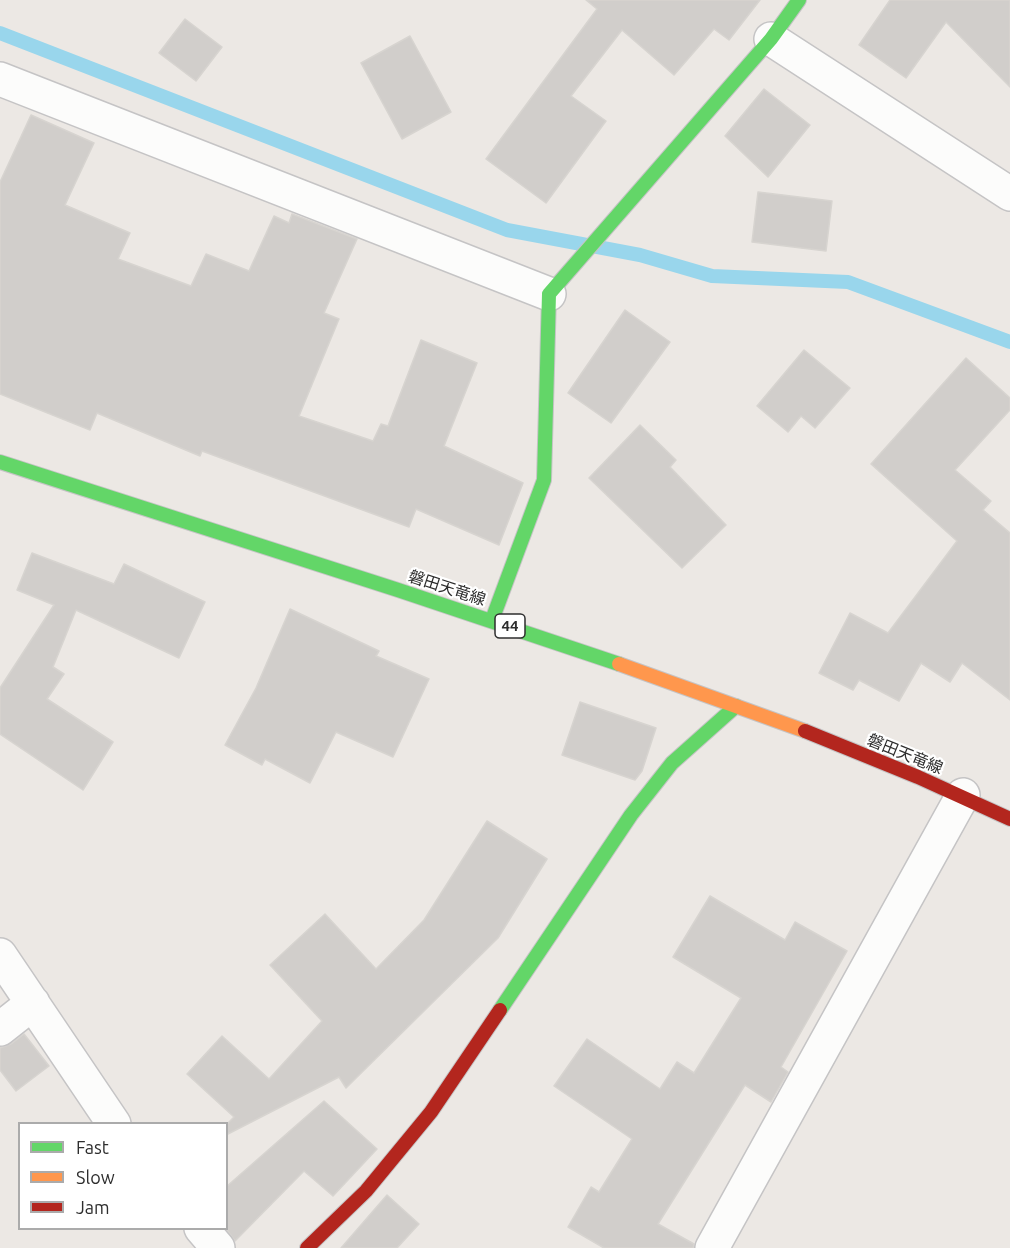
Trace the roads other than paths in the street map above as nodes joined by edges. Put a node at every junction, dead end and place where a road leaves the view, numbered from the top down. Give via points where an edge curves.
1 (799, 0) edge
2 (771, 39) junction
3 (0, 79) edge
4 (1010, 194) edge
5 (549, 294) junction
6 (0, 462) edge
7 (492, 620) junction
8 (736, 706) junction
9 (963, 795) junction
10 (1010, 819) edge
11 (0, 955) edge
12 (33, 1003) junction
13 (0, 1029) edge
14 (113, 1122) edge
15 (203, 1230) edge
16 (218, 1248) edge
17 (307, 1248) edge
18 (712, 1248) edge

1 - 2 street
2 - 4 street
2 - 5 street
3 - 5 street
5 - 7 street via 544,480
6 - 7 street, 磐田天竜線 / 44
7 - 8 street, 磐田天竜線 / 44
8 - 9 street, 磐田天竜線 / 44
8 - 17 street via 665,772 631,815 431,1113 366,1191
9 - 10 street, 磐田天竜線 / 44
9 - 18 street
11 - 12 street
12 - 13 street
12 - 14 street
15 - 16 street

